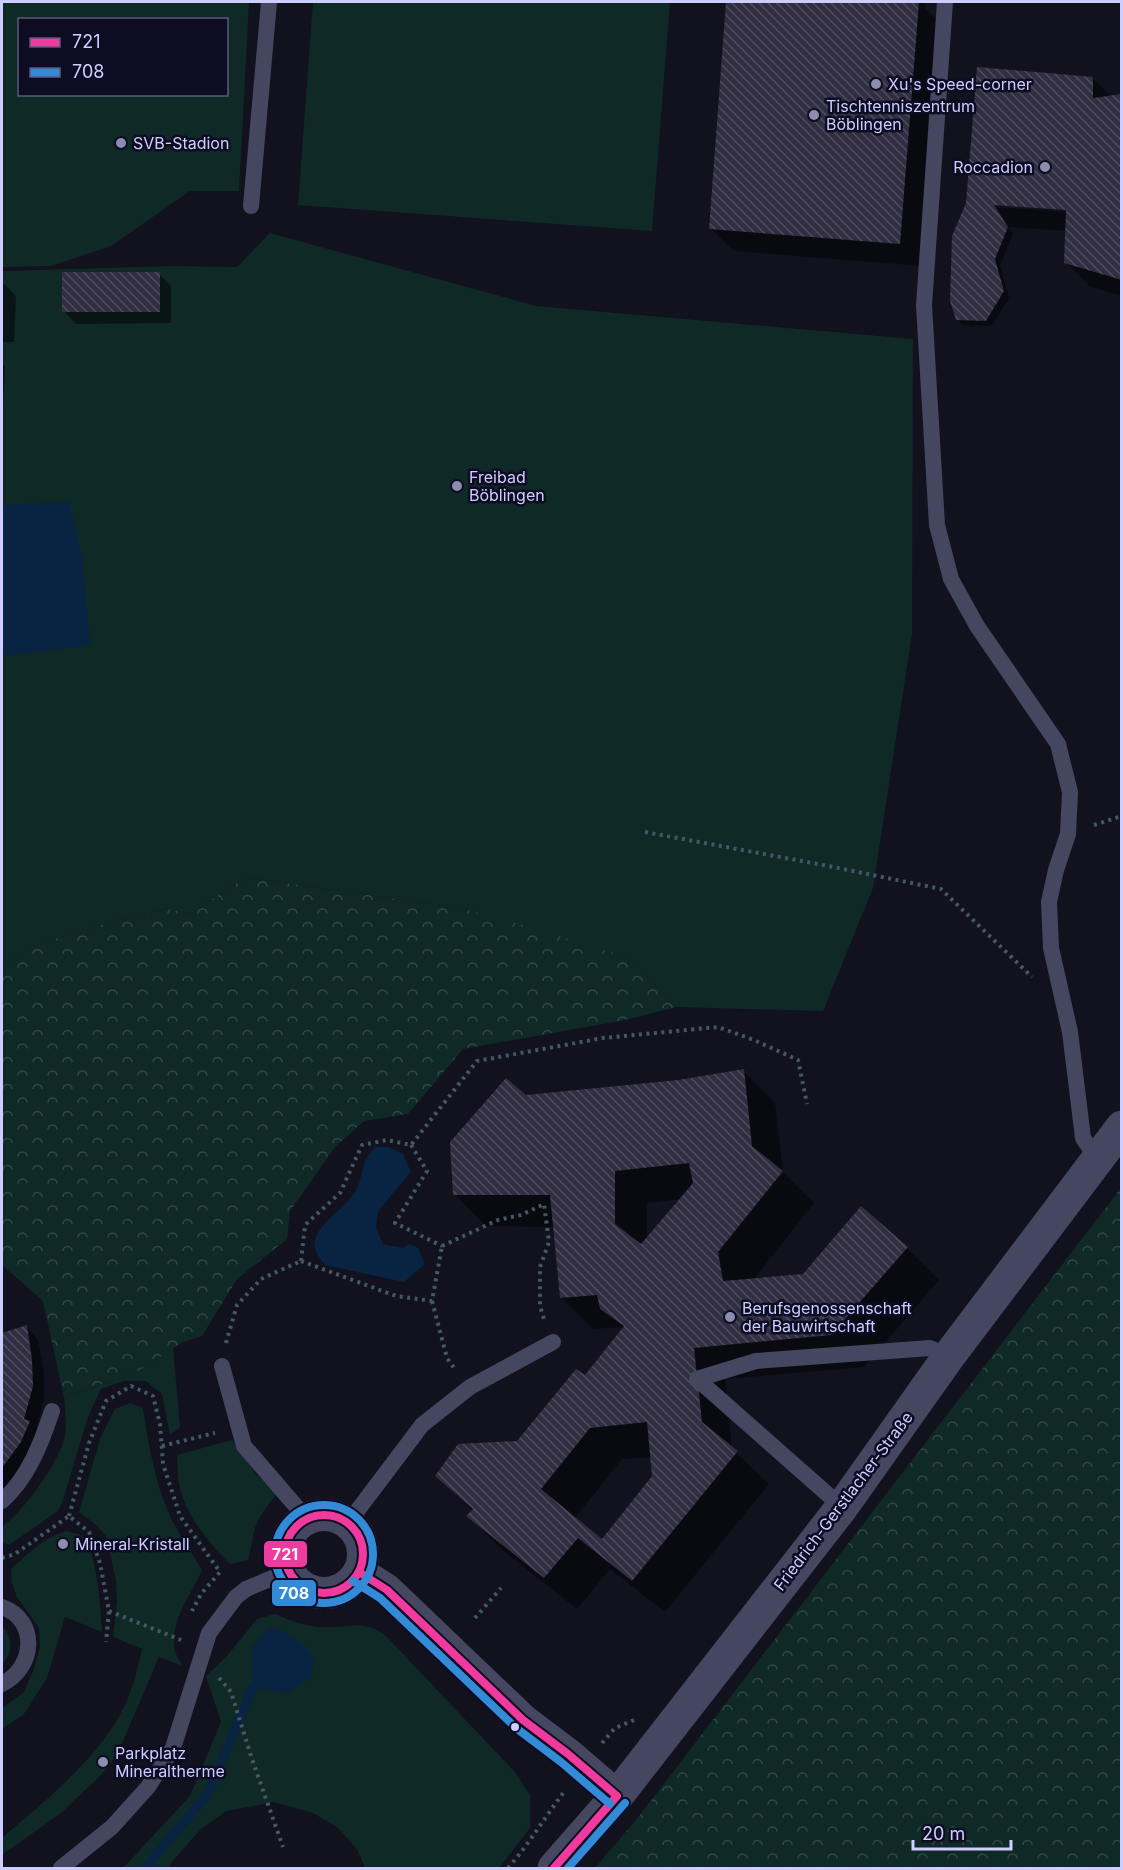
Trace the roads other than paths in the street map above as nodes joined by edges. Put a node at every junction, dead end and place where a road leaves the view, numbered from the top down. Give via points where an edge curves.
1 (270, 2) edge
2 (945, 2) edge
3 (251, 206) dead end
4 (1122, 1127) edge
5 (1097, 1159) junction
6 (553, 1342) road end
7 (949, 1356) junction
8 (222, 1366) road end
9 (52, 1411) dead end
10 (2, 1501) edge
11 (843, 1507) junction
12 (307, 1519) junction
13 (348, 1523) junction
14 (288, 1571) junction
15 (359, 1572) junction
16 (2, 1606) edge
17 (2, 1684) edge
18 (617, 1796) junction
19 (61, 1869) edge
20 (554, 1869) edge

1 - 3 lane
2 - 5 lane via 924,305 937,525 951,579 977,626 1058,744 1070,792 1068,834 1048,902 1050,948 1070,1032 1083,1138
4 - 5 street, Friedrich-Gerstlacher-Straße
5 - 7 street, Friedrich-Gerstlacher-Straße
6 - 13 lane via 470,1388 422,1425
7 - 11 street, Friedrich-Gerstlacher-Straße
7 - 11 lane via 930,1348 756,1361 697,1378
8 - 12 lane via 244,1446
9 - 10 lane via 41,1444
11 - 18 street, Friedrich-Gerstlacher-Straße
12 - 13 street via 333,1516
12 - 14 street via 296,1527 287,1542
13 - 15 street via 362,1547
14 - 15 street via 298,1583 315,1592 332,1592 346,1586
14 - 19 lane via 236,1597 209,1633 173,1748 148,1787 112,1827
15 - 18 street via 387,1590 523,1720
16 - 17 lane via 17,1616 28,1642 21,1669
18 - 20 street, Friedrich-Gerstlacher-Straße

